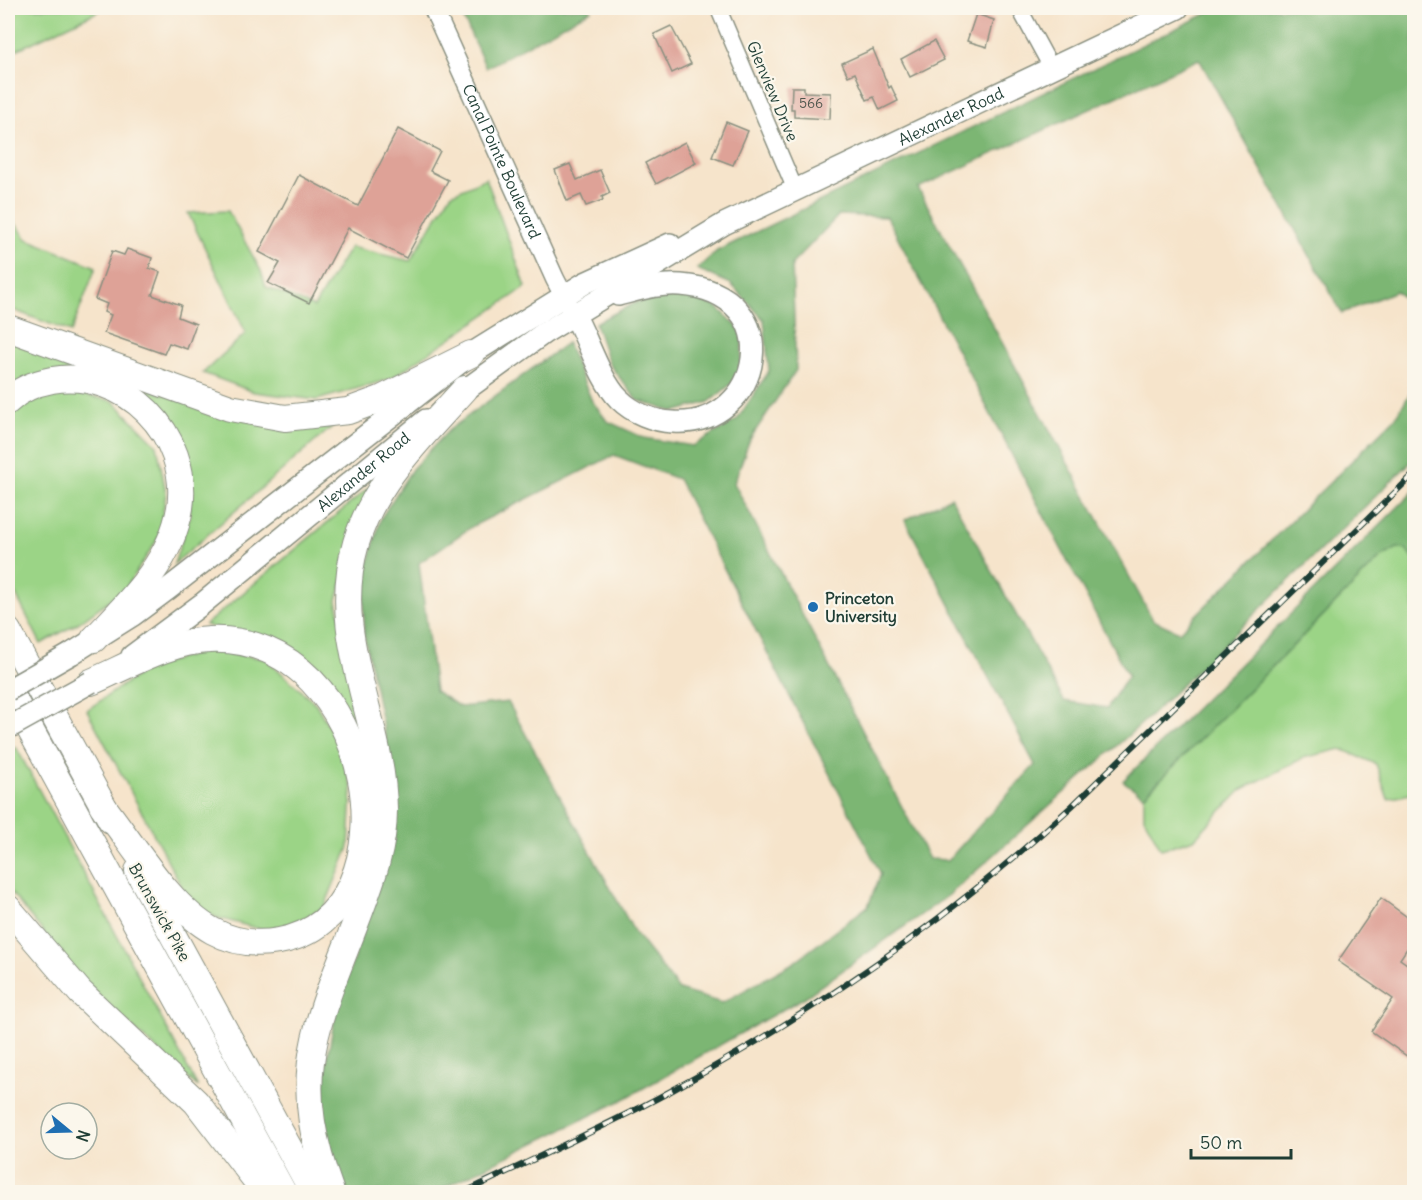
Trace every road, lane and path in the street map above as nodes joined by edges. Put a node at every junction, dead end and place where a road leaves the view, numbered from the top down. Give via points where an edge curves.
1 (434, 8) edge
2 (718, 8) edge
3 (1019, 8) edge
4 (1178, 8) edge
5 (1051, 67) junction
6 (795, 189) junction
7 (724, 224) junction
8 (563, 295) junction
9 (599, 298) junction
10 (574, 314) junction
11 (8, 327) edge
12 (471, 354) junction
13 (465, 390) junction
14 (8, 401) edge
15 (8, 619) edge
16 (8, 631) edge
17 (94, 639) junction
18 (20, 653) junction
19 (91, 682) junction
20 (8, 690) edge
21 (8, 728) edge
22 (102, 805) junction
23 (8, 908) edge
24 (265, 1192) edge
25 (283, 1192) edge
26 (313, 1192) edge
27 (331, 1192) edge

1 - 8 street, Canal Pointe Boulevard
2 - 6 street, Glenview Drive
3 - 5 street
4 - 5 main road, Alexander Road
5 - 6 main road, Alexander Road
6 - 7 main road, Alexander Road
7 - 8 main road, Alexander Road via 656,249
7 - 9 main road, Alexander Road
8 - 10 street, Canal Pointe Boulevard
8 - 12 main road, Alexander Road
9 - 10 main road, Alexander Road
9 - 10 main road via 679,285 711,290 727,298 746,321 753,341 752,364 743,386 719,409 699,419 678,422 646,416 628,406 611,389
10 - 13 main road, Alexander Road
11 - 12 highway via 230,408 285,418 348,411
12 - 17 main road, Alexander Road via 168,589
13 - 19 main road, Alexander Road via 202,604
13 - 27 highway via 405,456 375,497 355,544 348,578 348,626 378,760 384,816 375,869 320,1017 309,1059 311,1122
14 - 17 highway via 23,390 48,381 102,383 136,401 172,446 181,489 171,538 153,573
15 - 18 highway
16 - 18 highway, Brunswick Pike
17 - 20 main road, Alexander Road, bridge
18 - 22 highway, Brunswick Pike
19 - 21 main road, Alexander Road, bridge
19 - 22 highway via 195,641 249,642 286,659 328,700 358,760 364,796 362,849 345,894 324,919 310,930 285,940 246,942 211,930 185,909
20 - 25 highway, Brunswick Pike
22 - 26 highway, Brunswick Pike
23 - 24 highway via 80,992 196,1102

